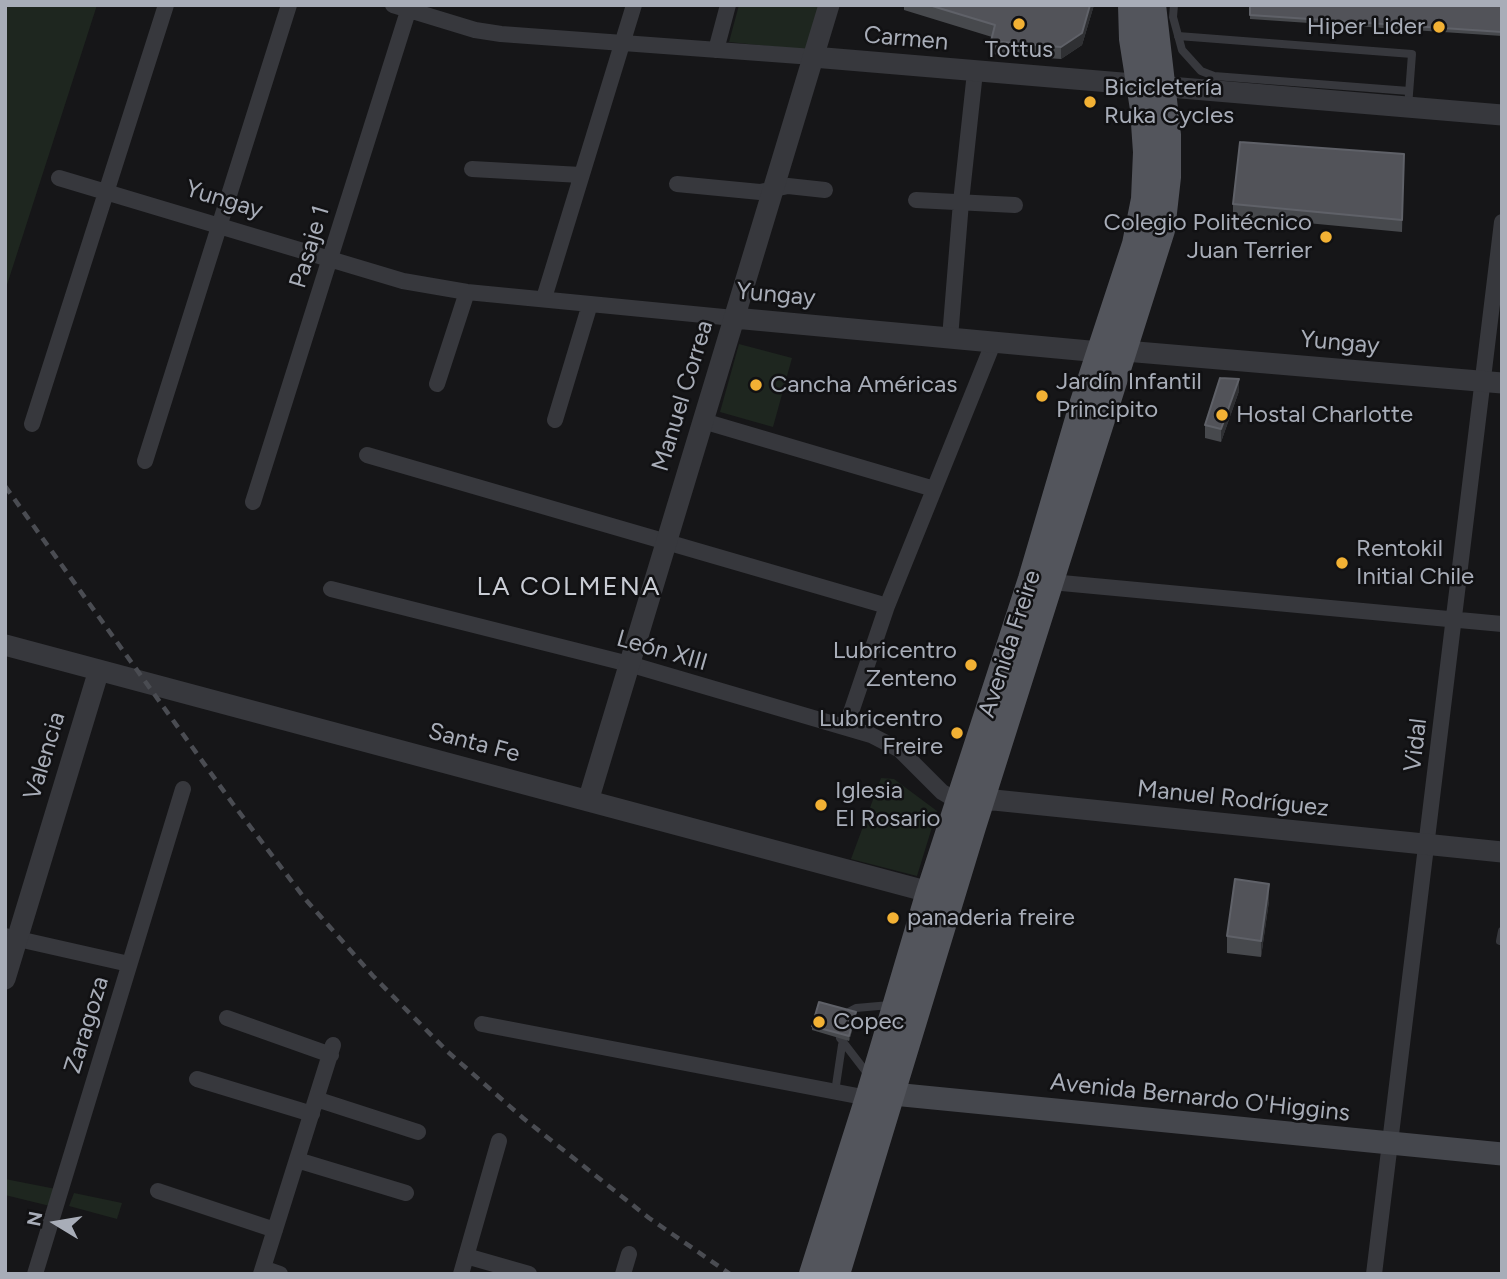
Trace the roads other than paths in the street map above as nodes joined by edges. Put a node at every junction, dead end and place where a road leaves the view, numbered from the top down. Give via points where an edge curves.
1 (166, 5) edge
2 (289, 5) edge
3 (634, 5) edge
4 (728, 5) edge
5 (829, 5) edge
6 (1131, 5) edge
7 (1153, 5) edge
8 (1174, 5) edge
9 (403, 7) edge
10 (1178, 36) junction
11 (622, 43) junction
12 (716, 50) junction
13 (813, 57) junction
14 (975, 72) junction
15 (1152, 87) junction
16 (1409, 99) junction
17 (1502, 115) edge
18 (472, 169) dead end
19 (581, 175) junction
20 (59, 178) dead end
21 (677, 184) dead end
22 (774, 188) junction
23 (825, 190) dead end
24 (106, 192) junction
25 (916, 200) dead end
26 (961, 202) junction
27 (1015, 205) dead end
28 (1502, 222) edge
29 (219, 226) junction
30 (330, 260) junction
31 (467, 292) junction
32 (544, 298) junction
33 (590, 304) junction
34 (734, 318) junction
35 (950, 338) junction
36 (994, 341) junction
37 (1112, 351) junction
38 (1492, 382) edge
39 (437, 384) dead end
40 (555, 420) dead end
41 (703, 421) junction
42 (32, 424) dead end
43 (367, 455) dead end
44 (145, 461) dead end
45 (934, 489) junction
46 (253, 502) dead end
47 (666, 542) junction
48 (1051, 582) junction
49 (331, 589) dead end
50 (887, 606) junction
51 (1454, 620) junction
52 (1502, 624) edge
53 (5, 645) edge
54 (629, 664) junction
55 (99, 670) junction
56 (846, 727) junction
57 (183, 789) dead end
58 (970, 800) junction
59 (588, 801) junction
60 (1427, 845) junction
61 (1502, 852) edge
62 (929, 892) junction
63 (943, 927) junction
64 (1502, 931) edge
65 (11, 937) edge
66 (1500, 941) edge
67 (129, 964) junction
68 (5, 979) edge
69 (897, 1004) junction
70 (845, 1014) edge
71 (228, 1018) dead end
72 (482, 1024) dead end
73 (197, 1079) dead end
74 (878, 1083) junction
75 (835, 1092) junction
76 (314, 1106) junction
77 (418, 1132) dead end
78 (499, 1141) dead end
79 (1391, 1143) junction
80 (1502, 1154) edge
81 (297, 1160) junction
82 (158, 1191) dead end
83 (406, 1193) dead end
84 (275, 1230) junction
85 (629, 1254) dead end
86 (466, 1256) junction
87 (262, 1271) edge
88 (35, 1274) edge
89 (280, 1274) edge
90 (461, 1274) edge
91 (529, 1274) edge
92 (623, 1274) edge
93 (812, 1274) edge
94 (837, 1274) edge
95 (1374, 1274) edge

1 - 24 street
2 - 29 street
3 - 11 street
4 - 12 street
5 - 13 street, Manuel Correa
6 - 15 main road, Avenida Freire via 1132,39
7 - 15 main road, Avenida Freire
8 - 10 lane
9 - 11 street, Carmen via 475,30
9 - 30 street, Pasaje 1
10 - 16 lane via 1182,50 1201,71 1214,76
10 - 16 lane via 1412,54
11 - 12 street, Carmen
11 - 19 street
12 - 13 street, Carmen
13 - 14 street, Carmen
13 - 22 street, Manuel Correa
14 - 15 street, Carmen
14 - 26 street
15 - 16 street, Carmen
15 - 37 main road, Avenida Freire via 1168,155 1165,214 1153,263
16 - 17 street, Carmen
18 - 19 street
19 - 32 street
20 - 24 street, Yungay
21 - 22 street via 760,191
22 - 23 street
22 - 34 street, Manuel Correa
24 - 29 street, Yungay
24 - 42 street
25 - 26 street
26 - 27 street
26 - 35 street
28 - 38 street, Vidal
29 - 30 street, Yungay
29 - 44 street
30 - 31 street, Yungay via 403,281
30 - 46 street, Pasaje 1
31 - 32 street, Yungay
31 - 39 street
32 - 33 street, Yungay
33 - 34 street, Yungay
33 - 40 street
34 - 35 street, Yungay
34 - 41 street, Manuel Correa
35 - 36 street, Yungay
36 - 37 street, Yungay
36 - 45 street
37 - 38 street, Yungay
37 - 48 main road, Avenida Freire
37 - 58 main road, Avenida Freire via 1083,402
38 - 51 street, Vidal
41 - 45 street
41 - 47 street, Manuel Correa
43 - 47 street
45 - 50 street
47 - 50 street
47 - 54 street, Manuel Correa
48 - 51 street
48 - 58 main road, Avenida Freire
49 - 54 street, León XIII
50 - 56 street
51 - 52 street
51 - 60 street, Vidal
53 - 55 street, Santa Fe
54 - 56 street, León XIII
54 - 59 street, Manuel Correa
55 - 59 street, Santa Fe
55 - 65 street, Valencia
56 - 58 street, León XIII via 892,744 942,792
57 - 67 street, Zaragoza
58 - 60 street, Manuel Rodríguez
58 - 62 main road, Avenida Freire
58 - 63 main road, Avenida Freire
59 - 62 street, Santa Fe
60 - 61 street, Manuel Rodríguez
60 - 79 street, Vidal
62 - 63 main road
62 - 69 main road, Avenida Freire
63 - 74 main road, Avenida Freire
64 - 66 lane
65 - 67 street
65 - 68 street, Valencia
67 - 88 street, Zaragoza
69 - 70 lane via 856,1008
69 - 74 main road, Avenida Freire
71 - 76 street via 332,1050
72 - 75 street
73 - 76 street
74 - 75 street
74 - 75 lane via 841,1041
74 - 79 main road, Avenida Bernardo O'Higgins
74 - 93 main road, Avenida Freire
74 - 94 main road, Avenida Freire
76 - 77 street
76 - 81 street
78 - 86 street
79 - 80 main road, Avenida Bernardo O'Higgins
79 - 95 street, Vidal
81 - 83 street
81 - 84 street
82 - 84 street
84 - 87 street
85 - 92 street
86 - 90 street
86 - 91 street
87 - 89 street

